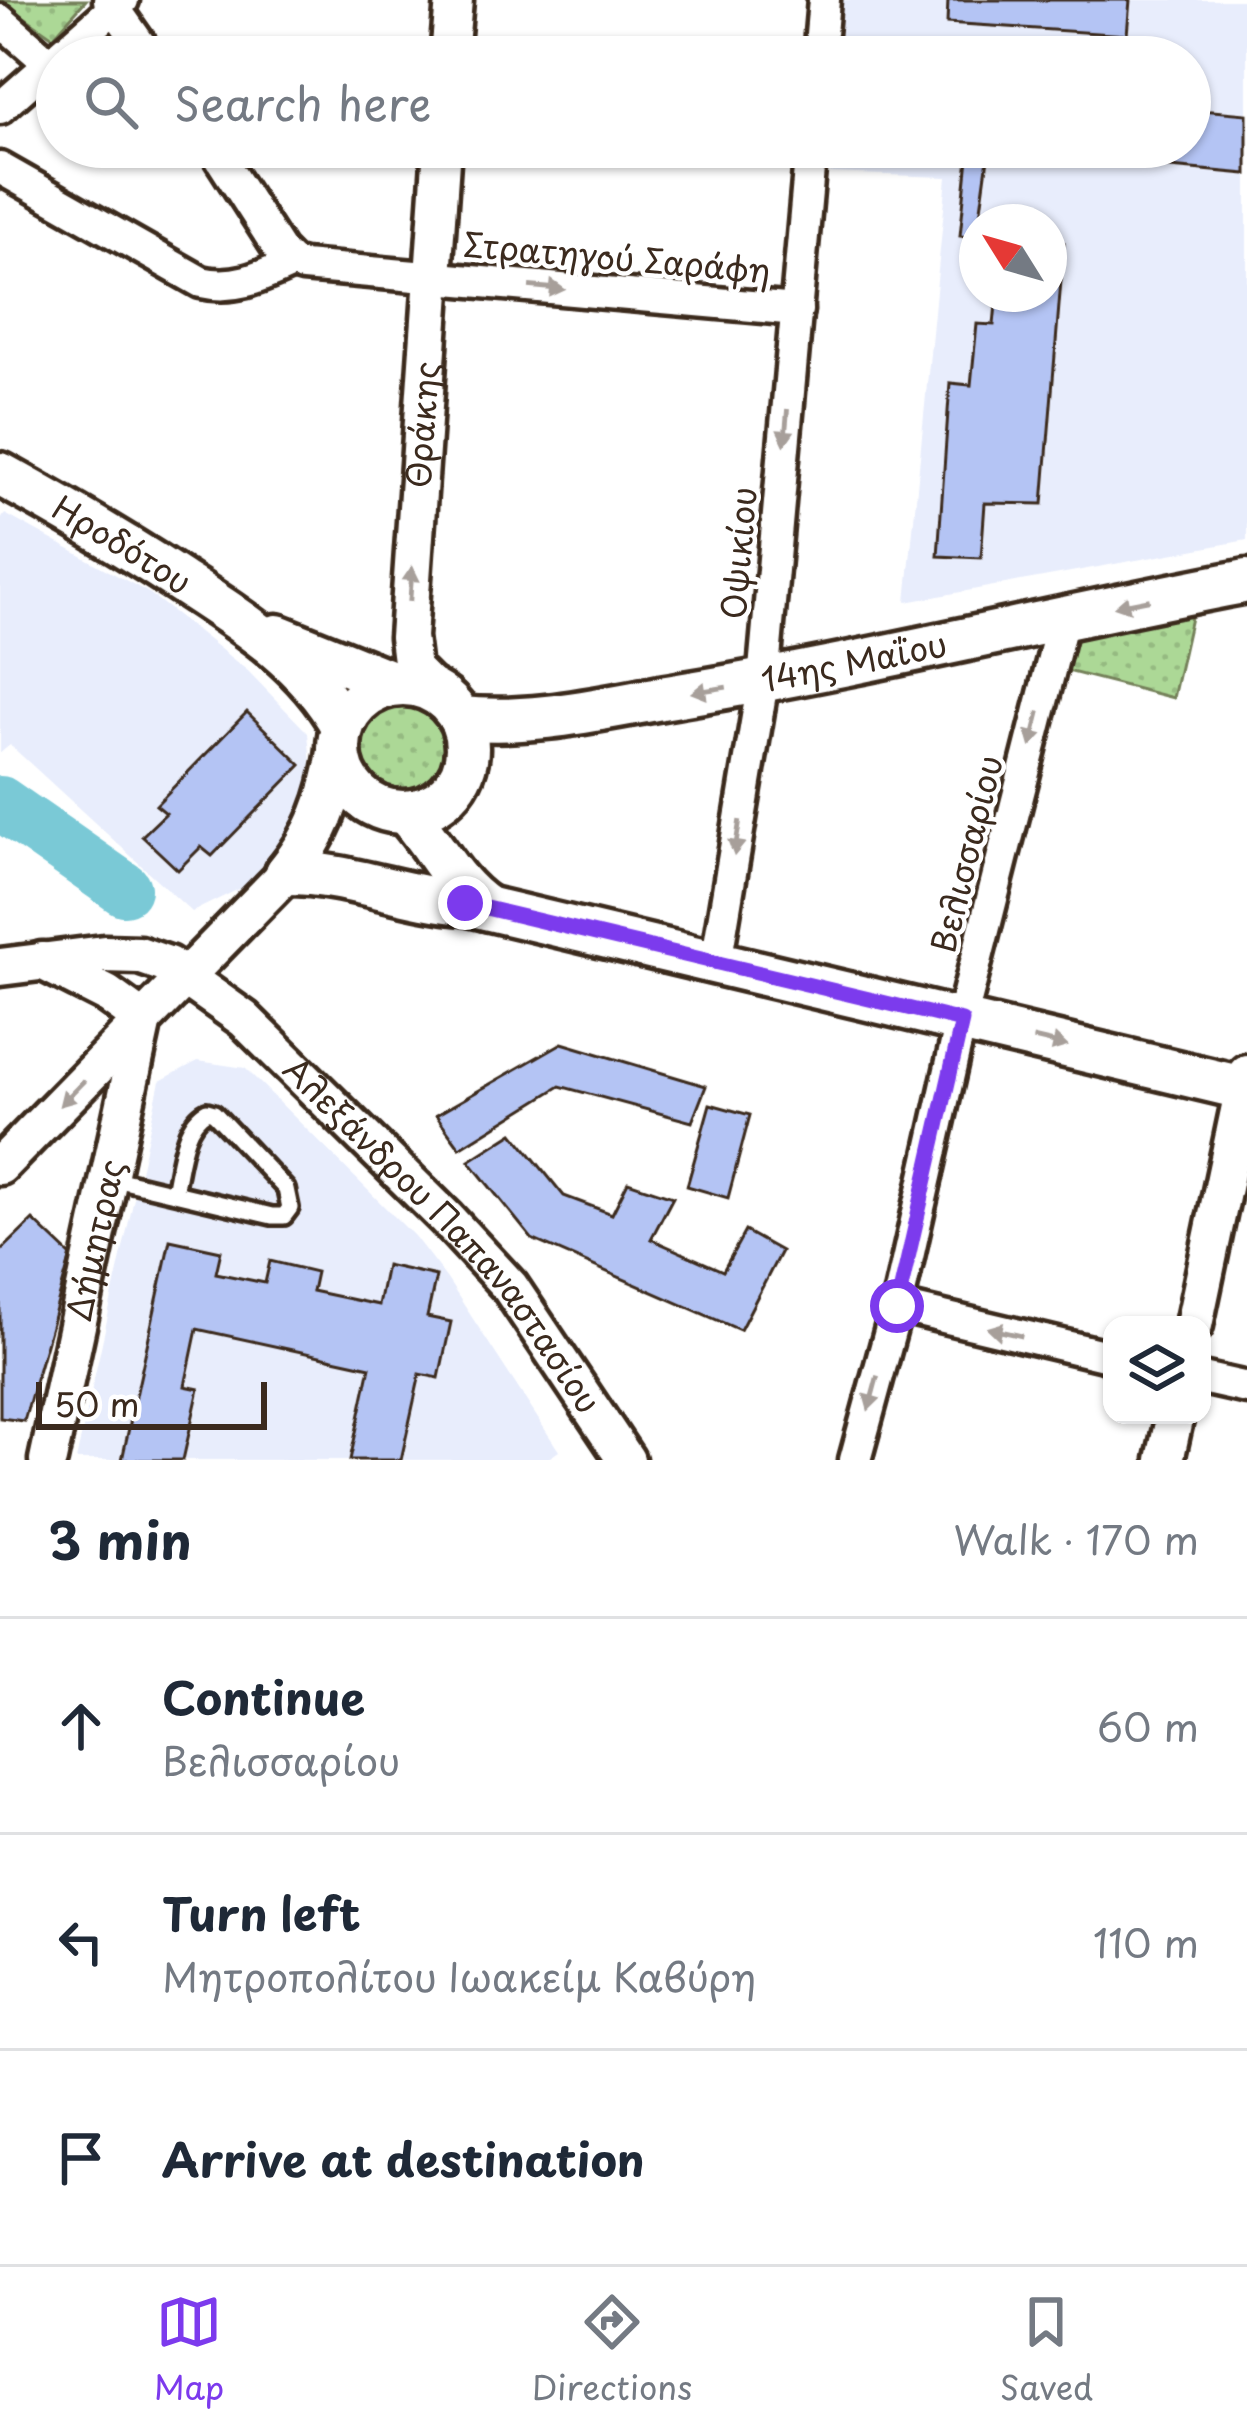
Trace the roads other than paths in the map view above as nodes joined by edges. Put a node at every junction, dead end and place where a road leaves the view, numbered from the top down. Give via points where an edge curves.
1 (454, 0) edge
2 (824, 0) edge
3 (115, 2) edge
4 (0, 20) edge
5 (79, 36) edge
6 (136, 36) edge
7 (451, 36) edge
8 (821, 36) edge
9 (36, 51) edge
10 (36, 76) edge
11 (0, 108) edge
12 (0, 168) edge
13 (226, 168) edge
14 (440, 168) edge
15 (809, 168) edge
16 (292, 262) junction
17 (431, 278) junction
18 (797, 310) junction
19 (0, 474) edge
20 (1247, 580) edge
21 (1064, 616) junction
22 (243, 622) junction
23 (763, 681) junction
24 (430, 698) junction
25 (340, 739) junction
26 (394, 812) junction
27 (287, 873) junction
28 (487, 908) junction
29 (234, 927) junction
30 (42, 962) junction
31 (716, 963) junction
32 (0, 968) edge
33 (185, 976) junction
34 (244, 1019) junction
35 (143, 1020) junction
36 (962, 1021) junction
37 (1246, 1083) edge
38 (0, 1166) edge
39 (108, 1177) junction
40 (174, 1192) junction
41 (897, 1306) junction
42 (1196, 1316) edge
43 (1103, 1355) edge
44 (1211, 1380) edge
45 (1247, 1388) edge
46 (1173, 1424) edge
47 (48, 1460) edge
48 (626, 1460) edge
49 (856, 1460) edge
50 (1165, 1460) edge

1 - 7 street
2 - 8 street
3 - 5 street
3 - 6 street
4 - 9 street
10 - 11 street
12 - 16 street via 201,282 240,285
13 - 16 street
14 - 17 street, Θράκης
15 - 18 street, Οψικίου
16 - 17 street, Στρατηγού Σαράφη
17 -> 18 street, Στρατηγού Σαράφη
24 -> 17 street, Θράκης via 412,669 408,637
18 -> 23 street, Οψικίου
19 - 22 main road, Ηροδότου
20 -> 21 main road, 14ης Μαΐου
21 - 23 main road, 14ης Μαΐου
21 -> 36 street, Βελισσαρίου
22 - 24 main road, Ηροδότου
22 - 25 main road, Ηροδότου via 327,699
23 -> 24 main road, 14ης Μαΐου via 511,723
23 -> 31 street, Οψικίου
24 - 25 main road via 363,698
24 - 26 main road via 467,738 467,760 446,797 427,809
25 - 26 main road via 352,788
25 - 27 main road via 328,808
26 - 27 main road via 373,811
26 - 28 main road via 427,836 453,878
27 - 28 main road via 336,875
27 - 29 street
28 - 31 main road
29 - 33 street
29 - 34 street via 230,975
30 - 32 street, Αλεξάνδρου Παπαναστασίου
30 - 33 street, Αλεξάνδρου Παπαναστασίου via 127,953
30 - 35 street
31 - 36 main road
33 - 34 street, Αλεξάνδρου Παπαναστασίου
33 - 35 street
34 - 48 street, Αλεξάνδρου Παπαναστασίου via 510,1287
35 -> 38 street
35 - 39 street, Δήμητρας
36 -> 37 main road
36 - 41 street, Βελισσαρίου
37 - 42 street
39 - 40 lane
39 - 47 street, Δήμητρας
40 - 40 lane via 272,1216 290,1208 286,1189 207,1111 190,1128
43 -> 41 street
41 -> 49 street, Βελισσαρίου
44 - 45 street
46 - 50 street

